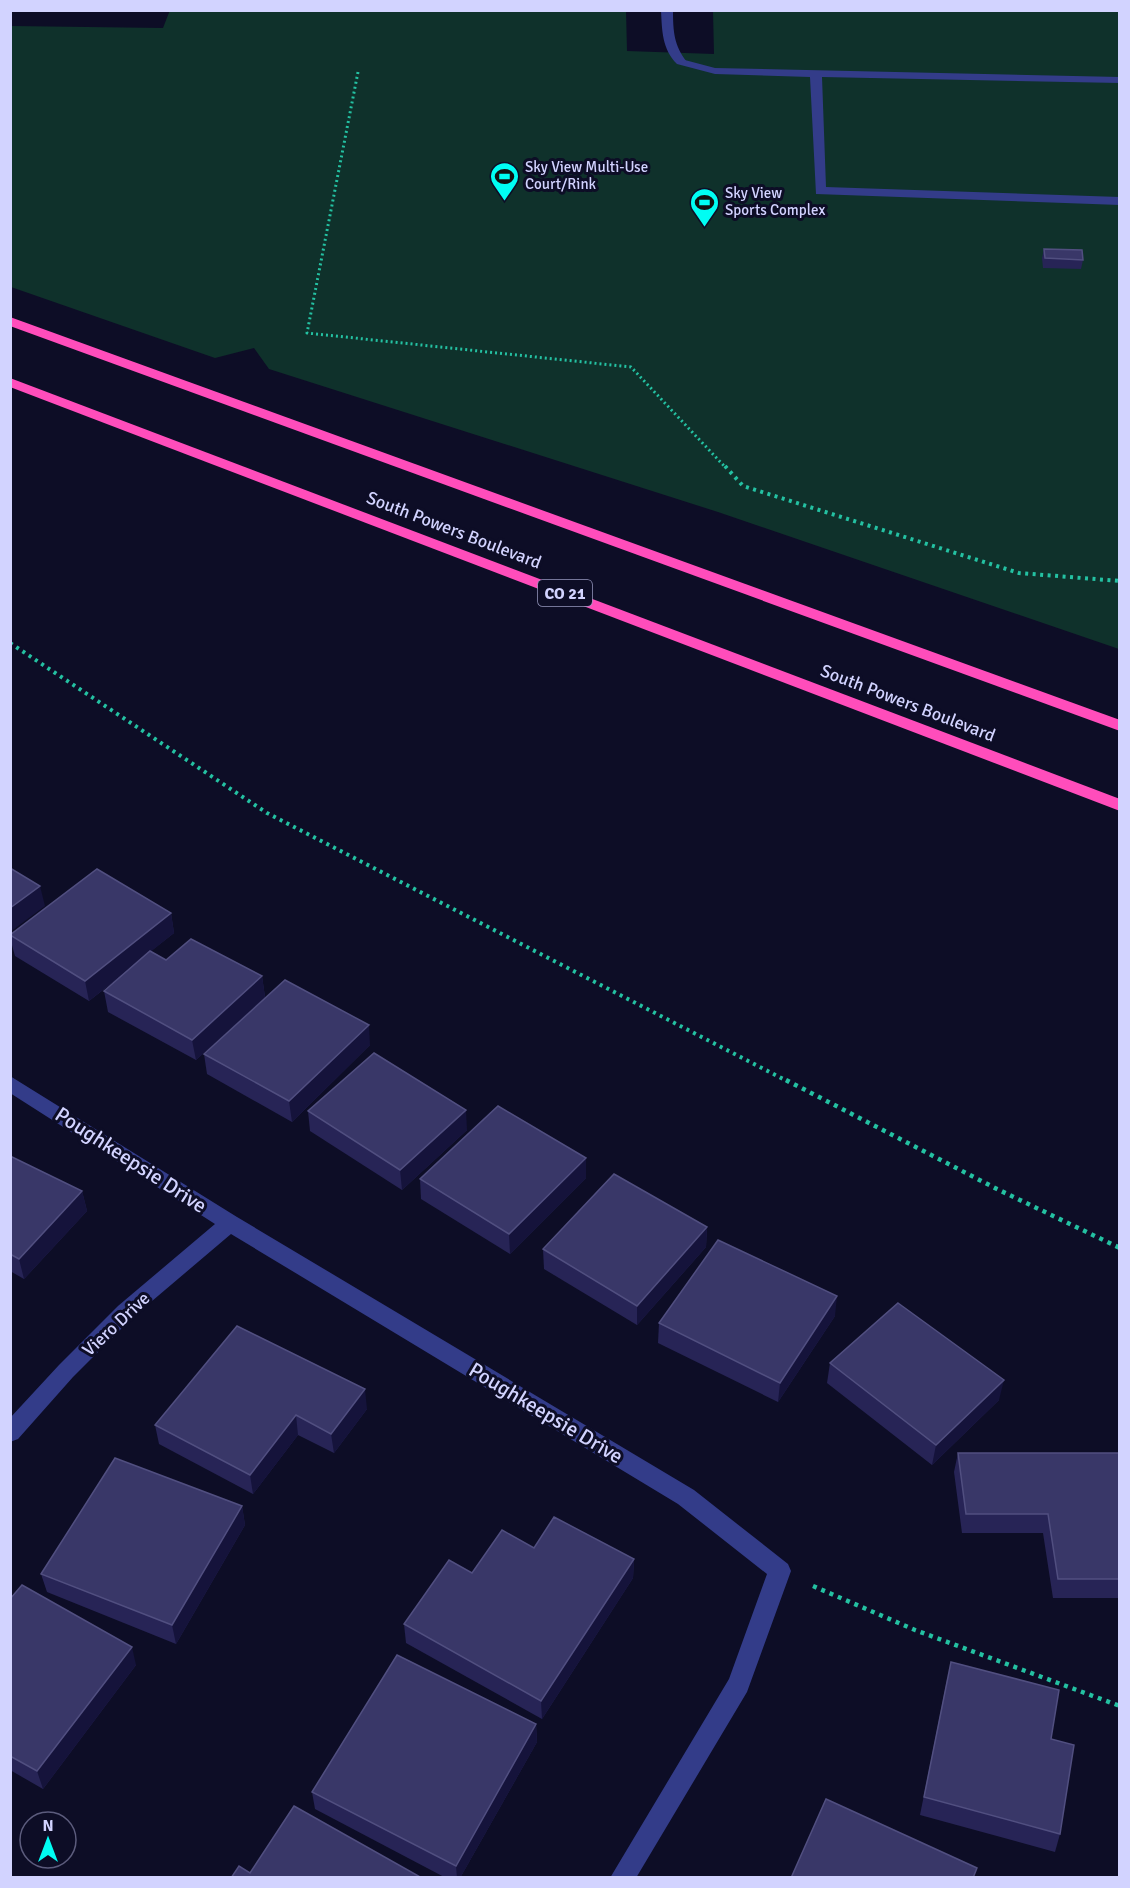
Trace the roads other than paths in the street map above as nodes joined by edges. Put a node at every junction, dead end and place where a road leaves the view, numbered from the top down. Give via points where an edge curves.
1 (667, 10) edge
2 (816, 73) junction
3 (1119, 80) edge
4 (1119, 201) edge
5 (10, 321) edge
6 (10, 382) edge
7 (1119, 726) edge
8 (1119, 805) edge
9 (10, 1083) edge
10 (230, 1223) junction
11 (10, 1433) edge
12 (622, 1878) edge

1 - 2 street via 672,54 681,62 715,71
2 - 3 street
2 - 4 street via 820,191
5 - 7 highway
6 - 8 highway, South Powers Boulevard / CO 21
9 - 10 street, Poughkeepsie Drive
10 - 11 street, Viero Drive via 125,1312
10 - 12 street, Poughkeepsie Drive via 686,1497 780,1571 739,1684

